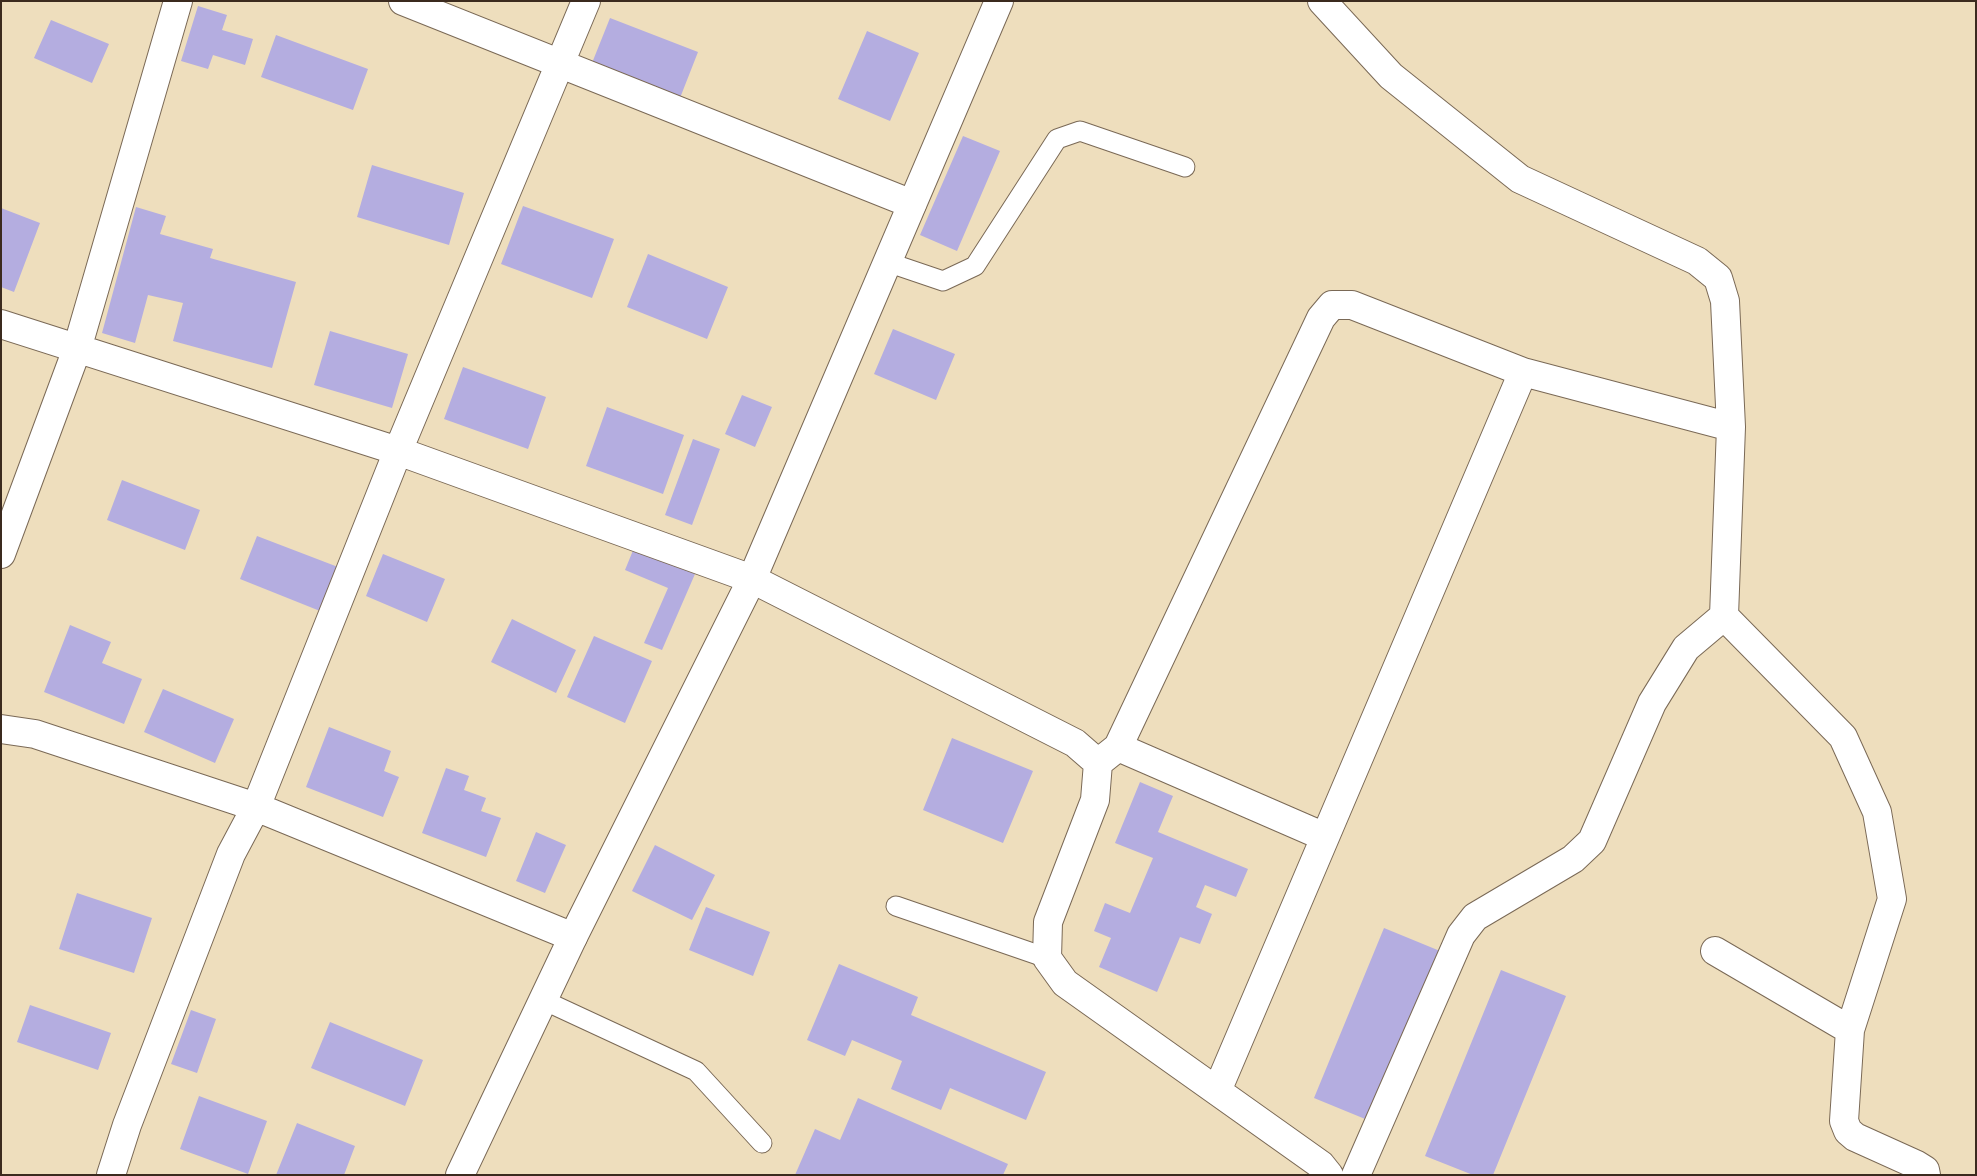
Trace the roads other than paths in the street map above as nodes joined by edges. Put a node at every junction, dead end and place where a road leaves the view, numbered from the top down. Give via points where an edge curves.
1 (178, 1) edge
2 (403, 1) edge
3 (586, 1) edge
4 (999, 1) edge
5 (1322, 1) edge
6 (559, 64) junction
7 (1184, 167) dead end
8 (912, 204) junction
9 (887, 262) junction
10 (1, 324) edge
11 (77, 349) junction
12 (1523, 372) junction
13 (1731, 427) junction
14 (398, 451) junction
15 (1, 554) edge
16 (752, 579) junction
17 (1724, 616) junction
18 (1, 729) edge
19 (1108, 755) junction
20 (256, 807) junction
21 (1325, 836) junction
22 (896, 906) dead end
23 (573, 937) junction
24 (1715, 951) dead end
25 (1046, 958) junction
26 (542, 1000) junction
27 (1850, 1030) junction
28 (1216, 1091) junction
29 (762, 1143) dead end
30 (111, 1175) edge
31 (460, 1175) edge
32 (1329, 1175) edge
33 (1356, 1175) edge
34 (1926, 1175) edge

1 - 11 street
2 - 6 street
3 - 6 street
4 - 8 street
5 - 13 street via 1391,76 1520,179 1697,261 1718,278 1725,301
6 - 8 street
6 - 14 street
7 - 9 lane via 1080,131 1057,139 975,266 942,281
8 - 9 street
9 - 16 street
10 - 11 street
11 - 14 street
11 - 15 street
12 - 13 street
12 - 19 street via 1352,305 1332,305 1321,318
12 - 21 street
13 - 17 street
14 - 16 street
14 - 20 street
16 - 19 street via 1075,743
16 - 23 street
17 - 27 street via 1843,737 1877,812 1892,899
17 - 33 street via 1686,648 1652,703 1592,840 1573,859 1475,916 1461,935
18 - 20 street via 36,734
19 - 21 street
19 - 25 street via 1095,800 1048,922
20 - 23 street
20 - 30 street via 231,854 127,1125
21 - 28 street
22 - 25 lane
23 - 26 street
24 - 27 street
25 - 28 street via 1065,983
26 - 29 lane via 696,1071
26 - 31 street
27 - 34 street via 1844,1121 1848,1131 1917,1165 1925,1170
28 - 32 street via 1321,1165

